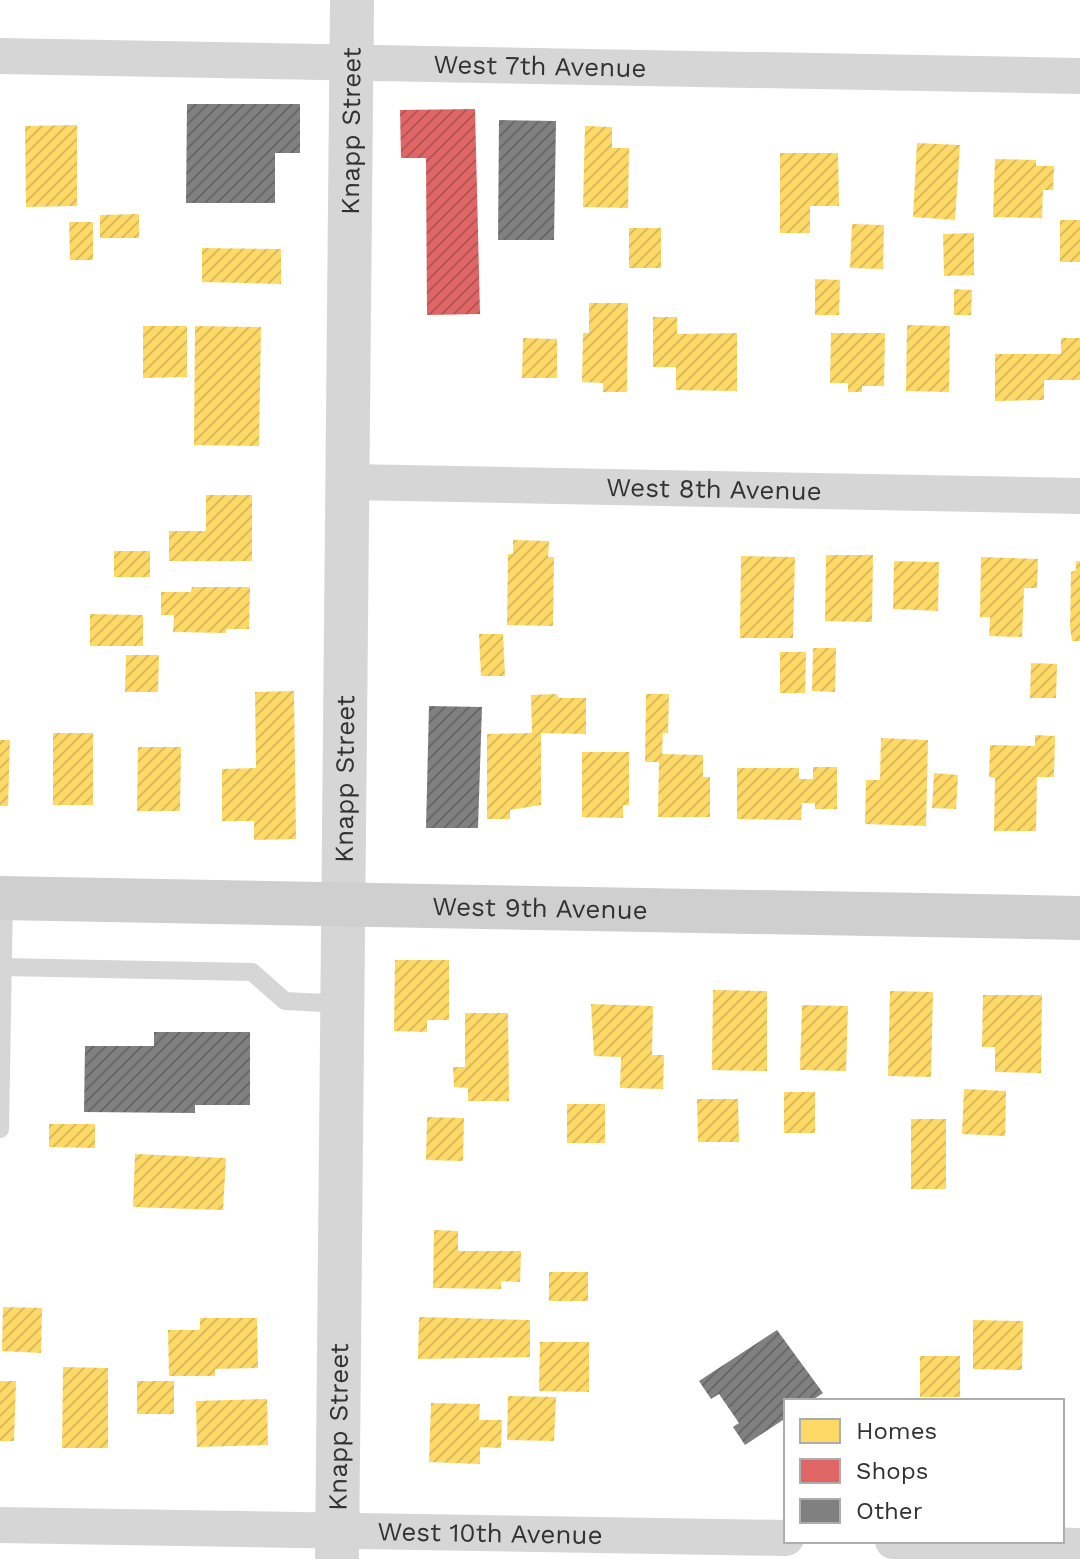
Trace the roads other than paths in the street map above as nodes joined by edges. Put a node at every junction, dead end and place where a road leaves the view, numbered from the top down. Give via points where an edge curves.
1 (352, 0) edge
2 (0, 56) edge
3 (352, 62) junction
4 (1080, 76) edge
5 (350, 482) junction
6 (1080, 496) edge
7 (2, 898) edge
8 (346, 903) junction
9 (1080, 918) edge
10 (3, 967) junction
11 (344, 1004) junction
12 (0, 1129) edge
13 (0, 1525) edge
14 (784, 1538) edge
15 (968, 1543) edge
16 (337, 1544) edge
17 (1080, 1546) edge

1 - 3 street, Knapp Street
2 - 3 street, West 7th Avenue
3 - 4 street, West 7th Avenue
3 - 5 street, Knapp Street
5 - 6 street, West 8th Avenue
5 - 8 street, Knapp Street
7 - 8 main road, West 9th Avenue
7 - 10 lane
8 - 9 main road, West 9th Avenue
8 - 11 street, Knapp Street
10 - 11 lane via 252,972 285,1001
10 - 12 lane
11 - 16 street, Knapp Street
13 - 16 street, West 10th Avenue
14 - 16 street, West 10th Avenue
15 - 17 street

